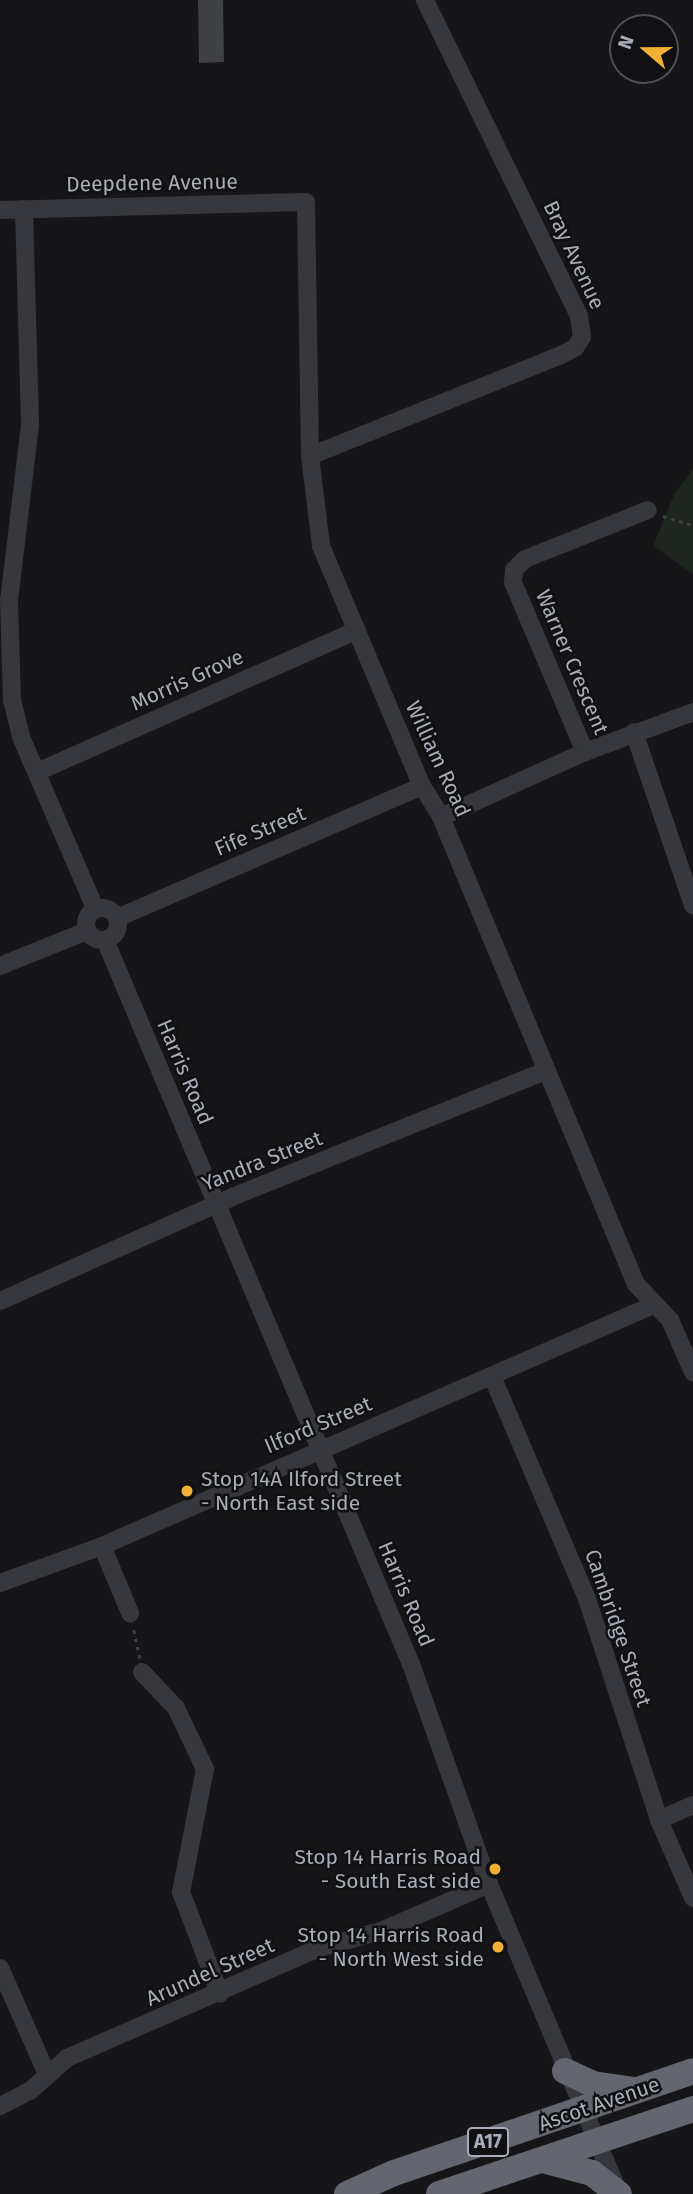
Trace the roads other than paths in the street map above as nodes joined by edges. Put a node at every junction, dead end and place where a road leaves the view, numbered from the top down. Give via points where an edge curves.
1 (425, 0) edge
2 (306, 202) joint
3 (24, 209) junction
4 (0, 210) edge
5 (310, 456) junction
6 (648, 510) road end
7 (357, 629) junction
8 (693, 712) edge
9 (634, 732) junction
10 (585, 752) junction
11 (37, 772) junction
12 (422, 786) junction
13 (441, 817) junction
14 (693, 905) edge
15 (95, 908) junction
16 (117, 918) junction
17 (87, 931) junction
18 (104, 940) junction
19 (0, 965) edge
20 (546, 1071) junction
21 (215, 1204) junction
22 (0, 1301) edge
23 (653, 1305) junction
24 (693, 1372) edge
25 (492, 1376) junction
26 (319, 1450) junction
27 (102, 1546) junction
28 (2, 1576) edge
29 (131, 1613) road end
30 (142, 1672) road end
31 (693, 1805) edge
32 (659, 1820) junction
33 (489, 1884) junction
34 (693, 1898) edge
35 (0, 1968) edge
36 (220, 1994) junction
37 (565, 2071) junction
38 (693, 2071) edge
39 (47, 2074) junction
40 (639, 2090) junction
41 (0, 2106) edge
42 (582, 2109) junction
43 (693, 2109) edge
44 (597, 2143) junction
45 (543, 2161) junction
46 (347, 2194) edge
47 (439, 2194) edge
48 (619, 2194) edge

1 - 5 street, Bray Avenue via 579,316 582,337 575,348 561,355
2 - 3 street, Deepdene Avenue
2 - 5 street, William Road
3 - 4 street, Deepdene Avenue
3 - 11 street via 30,425 9,600 15,718
5 - 7 street, William Road via 321,546
6 - 10 street, Warner Crescent via 525,559 514,570 513,582
7 - 11 street, Morris Grove
7 - 12 street, William Road
8 - 9 street
9 - 10 street
9 - 14 street
10 - 13 street
11 - 15 street
12 - 13 street, William Road
12 - 16 street, Fife Street
13 - 20 street, William Road
15 - 16 street via 110,909
15 - 17 street via 88,914
16 - 18 street via 114,934
17 - 18 street
17 - 19 street
18 - 21 street, Harris Road
20 - 21 street, Yandra Street
20 - 23 street, William Road via 636,1284
21 - 22 street, Yandra Street
21 - 26 street, Harris Road
23 - 24 street, William Road via 670,1320
23 - 25 street, Ilford Street
25 - 26 street, Ilford Street
25 - 32 street, Cambridge Street via 586,1595
26 - 27 street, Ilford Street
26 - 33 street, Harris Road via 411,1664
27 - 28 street, Ilford Street
27 - 29 street
30 - 36 street via 176,1708 205,1769 181,1892
31 - 32 street
32 - 34 street, Cambridge Street
33 - 36 street, Arundel Street via 381,1931 319,1948
33 - 37 street, Harris Road
35 - 39 street
36 - 39 street, Arundel Street via 67,2058
37 - 40 highway via 593,2084
37 - 42 street, Harris Road
38 - 40 highway, Ascot Avenue / A17
39 - 41 street, Arundel Street via 30,2091
40 - 42 highway, Ascot Avenue / A17
42 - 44 street, Harris Road
42 - 46 highway, Ascot Avenue / A17 via 394,2173
43 - 44 highway, Ascot Avenue / A17
44 - 45 highway, Ascot Avenue / A17
44 - 48 street, Harris Road
45 - 47 highway, Ascot Avenue / A17
45 - 48 highway via 586,2171

